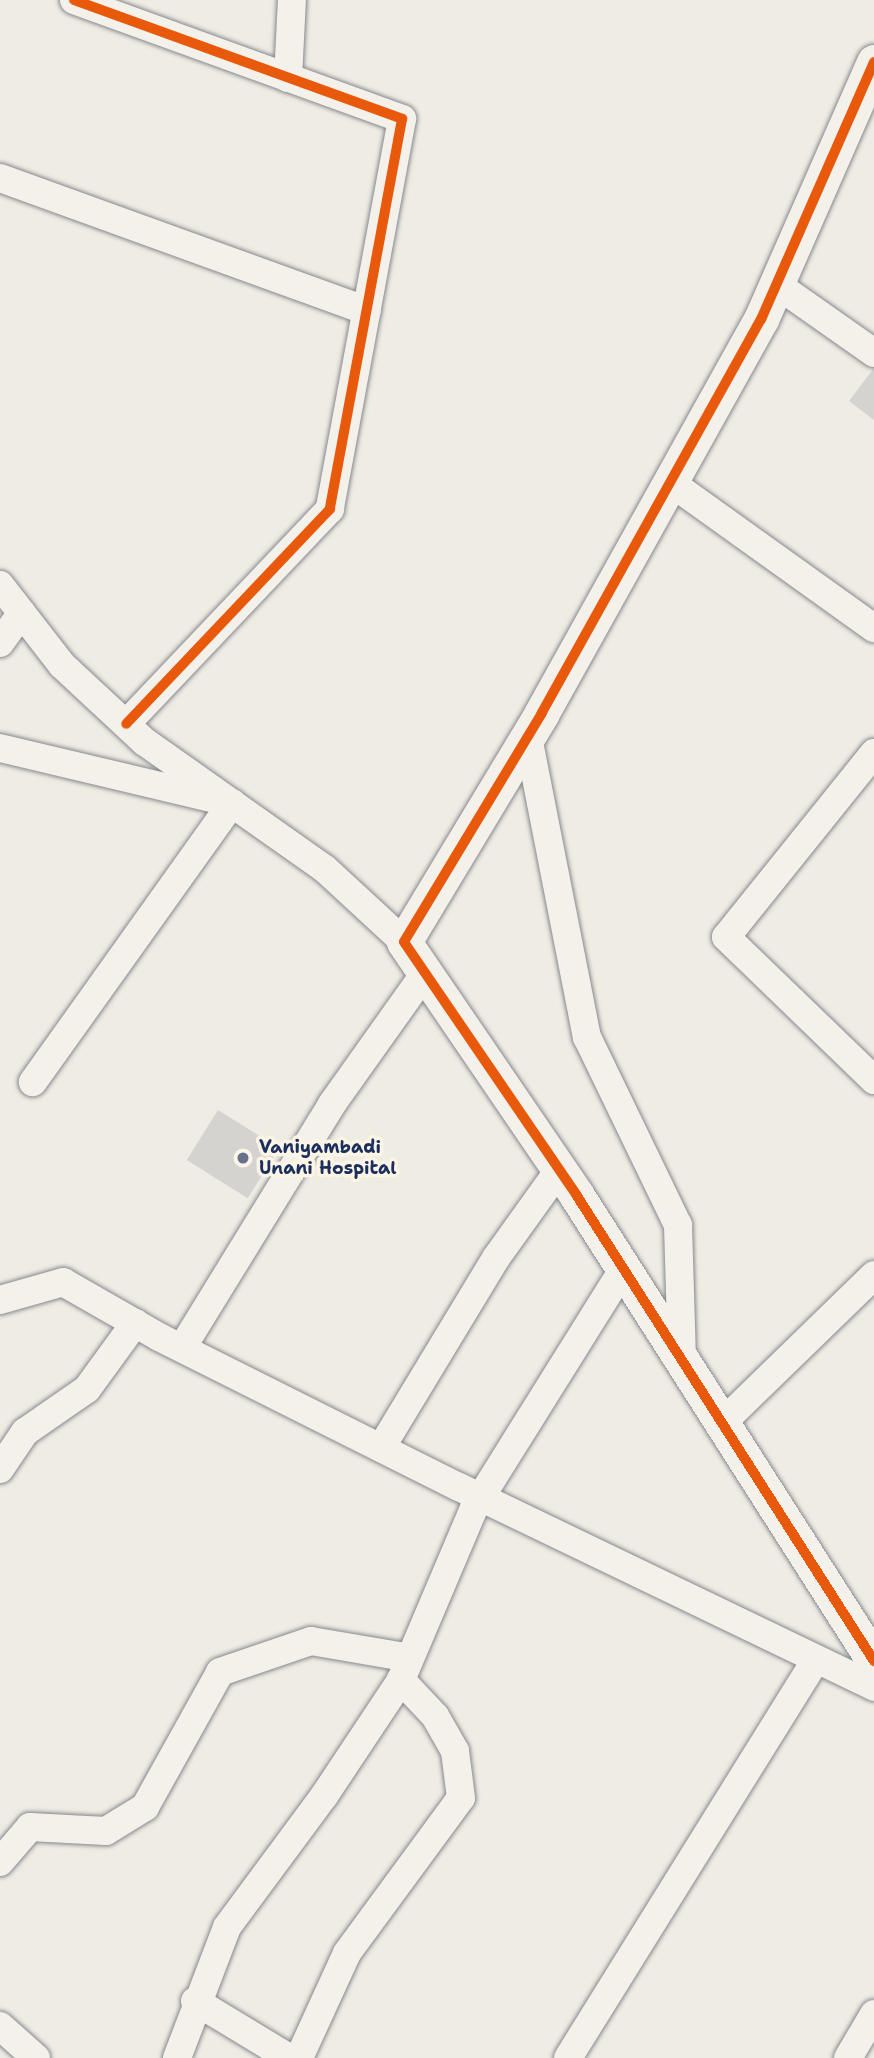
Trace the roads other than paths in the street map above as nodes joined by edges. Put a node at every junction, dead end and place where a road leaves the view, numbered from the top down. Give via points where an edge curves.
1 (74, 0) edge
2 (292, 0) edge
3 (874, 62) edge
4 (288, 78) junction
5 (0, 178) edge
6 (776, 284) junction
7 (367, 311) junction
8 (874, 353) edge
9 (670, 482) junction
10 (0, 585) edge
11 (22, 613) junction
12 (874, 628) edge
13 (0, 643) edge
14 (126, 724) junction
15 (528, 737) junction
16 (0, 748) edge
17 (874, 753) edge
18 (232, 803) junction
19 (404, 942) junction
20 (425, 973) junction
21 (874, 1080) edge
22 (33, 1082) dead end
23 (559, 1170) junction
24 (624, 1270) junction
25 (874, 1275) edge
26 (0, 1300) edge
27 (135, 1323) junction
28 (182, 1348) junction
29 (682, 1364) junction
30 (720, 1425) junction
31 (381, 1448) junction
32 (0, 1469) edge
33 (480, 1497) junction
34 (816, 1660) junction
35 (874, 1661) edge
36 (405, 1669) junction
37 (874, 1687) edge
38 (0, 1862) edge
39 (195, 2001) junction
40 (874, 2014) edge
41 (0, 2026) edge
42 (36, 2058) edge
43 (177, 2058) edge
44 (289, 2058) edge
45 (299, 2058) edge
46 (568, 2058) edge
47 (848, 2058) edge

1 - 4 street
2 - 4 street
3 - 6 street
4 - 7 street via 402,119
5 - 7 street
6 - 8 street
6 - 9 street
7 - 14 street via 330,509
9 - 12 street
9 - 15 street
10 - 11 street
11 - 13 street
11 - 14 street via 62,665
14 - 18 street
15 - 19 street
15 - 29 street via 587,1037 678,1225
16 - 18 street
17 - 21 street via 726,937
18 - 19 street via 326,869
18 - 22 street
19 - 20 street
20 - 23 street
20 - 28 street via 332,1104
23 - 24 street
23 - 31 street via 496,1258
24 - 29 street
24 - 33 street
25 - 30 street
26 - 27 street via 63,1282
27 - 28 street
27 - 32 street via 87,1389 25,1432
28 - 31 street
29 - 30 street
30 - 35 street
31 - 33 street
33 - 34 street
33 - 36 street
34 - 37 street
34 - 46 street
36 - 38 street via 311,1641 220,1672 145,1807 106,1831 30,1827
36 - 39 street via 324,1796 227,1927
36 - 45 street via 455,1751 461,1798 347,1953
39 - 43 street
39 - 44 street
40 - 47 street
41 - 42 street

